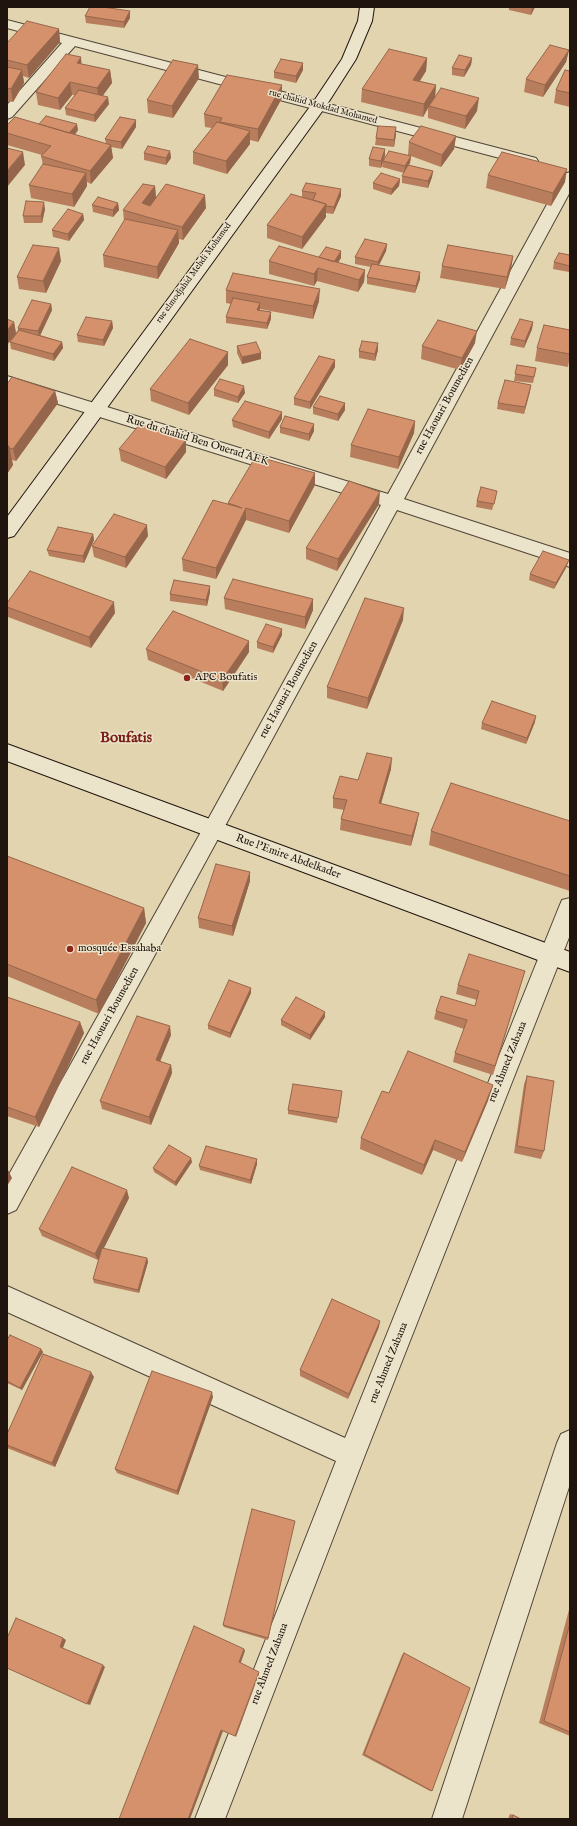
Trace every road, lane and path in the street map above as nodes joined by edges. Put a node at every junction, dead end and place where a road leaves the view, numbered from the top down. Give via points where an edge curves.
1 (368, 7) edge
2 (7, 24) edge
3 (72, 41) junction
4 (318, 106) junction
5 (7, 114) edge
6 (541, 164) edge
7 (566, 173) edge
8 (7, 382) edge
9 (94, 410) junction
10 (393, 502) junction
11 (7, 531) edge
12 (570, 560) edge
13 (7, 752) edge
14 (214, 829) junction
15 (570, 907) edge
16 (560, 958) edge
17 (7, 1202) edge
18 (7, 1299) edge
19 (570, 1443) edge
20 (352, 1455) junction
21 (210, 1819) edge
22 (447, 1819) edge

1 - 4 street, rue elmodjahid Mehdi Mohamed via 365,22 349,59
2 - 3 street, rue chahid Mokdad Mohamed
3 - 4 street, rue chahid Mokdad Mohamed
3 - 5 street
4 - 6 street, rue chahid Mokdad Mohamed
4 - 9 street, rue elmodjahid Mehdi Mohamed
7 - 10 street, rue Haouari Boumedien
8 - 9 street, Rue du chahid Ben Ouerad AEK
9 - 10 street, Rue du chahid Ben Ouerad AEK
9 - 11 street, rue elmodjahid Mehdi Mohamed
10 - 12 street, Rue du chahid Ben Ouerad AEK
10 - 14 street, rue Haouari Boumedien
13 - 14 street, Rue l'Emire Abdelkader
14 - 16 street, Rue l'Emire Abdelkader
14 - 17 street, rue Haouari Boumedien
15 - 16 street, rue Ahmed Zabana
16 - 20 street, rue Ahmed Zabana
18 - 20 street
19 - 22 street
20 - 21 street, rue Ahmed Zabana

